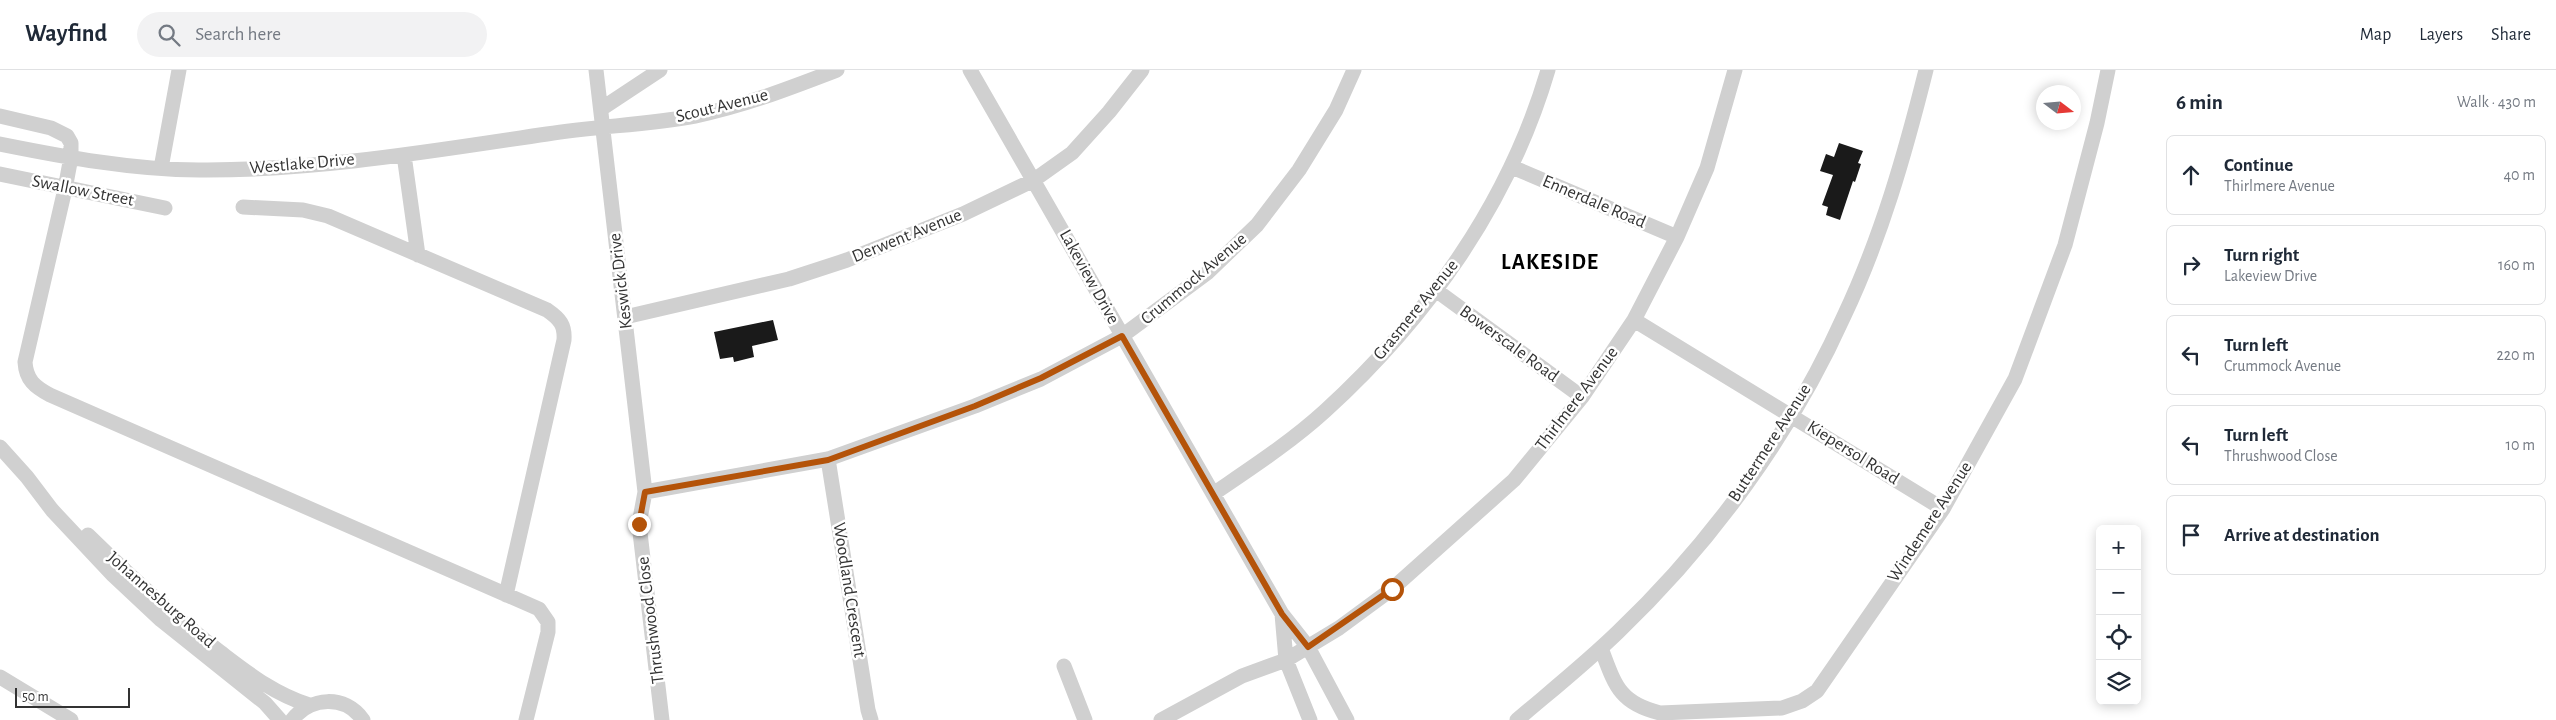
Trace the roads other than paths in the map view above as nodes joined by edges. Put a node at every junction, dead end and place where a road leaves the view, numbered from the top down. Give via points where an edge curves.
1 (179, 70) edge
2 (596, 70) edge
3 (660, 70) edge
4 (837, 70) edge
5 (970, 70) edge
6 (1142, 70) edge
7 (1354, 70) edge
8 (1548, 70) edge
9 (1735, 70) edge
10 (1926, 70) edge
11 (2108, 70) edge
12 (601, 109) junction
13 (0, 116) edge
14 (604, 126) junction
15 (0, 144) edge
16 (404, 155) junction
17 (72, 156) junction
18 (1512, 167) junction
19 (161, 168) junction
20 (0, 174) edge
21 (1034, 180) junction
22 (65, 189) junction
23 (243, 207) dead end
24 (165, 208) dead end
25 (1676, 237) junction
26 (418, 255) junction
27 (1437, 291) junction
28 (625, 317) junction
29 (1634, 320) junction
30 (1122, 336) junction
31 (1582, 396) junction
32 (1792, 416) junction
33 (0, 447) edge
34 (828, 460) junction
35 (27, 477) junction
36 (645, 492) junction
37 (1213, 494) junction
38 (1943, 510) junction
39 (506, 595) junction
40 (1282, 614) junction
41 (1308, 647) junction
42 (1601, 648) junction
43 (1286, 660) junction
44 (1064, 666) dead end
45 (0, 677) edge
46 (309, 705) junction
47 (364, 719) edge
48 (71, 720) edge
49 (280, 720) edge
50 (292, 720) edge
51 (526, 720) edge
52 (662, 720) edge
53 (871, 720) edge
54 (1086, 720) edge
55 (1161, 720) edge
56 (1310, 720) edge
57 (1347, 720) edge
58 (1517, 720) edge

1 - 19 street
2 - 12 street, Keswick Drive
3 - 12 street
4 - 14 street, Scout Avenue via 734,107 693,116
5 - 21 street, Lakeview Drive
6 - 21 street, Derwent Avenue via 1072,153
7 - 30 street, Crummock Avenue via 1336,110 1299,170 1257,225 1207,272
8 - 18 street, Grasmere Avenue
9 - 25 street, Thirlmere Avenue via 1707,168
10 - 32 street, Buttermere Avenue via 1910,137 1874,244 1844,317
11 - 38 street, Windemere Avenue via 2098,123 2065,245 2015,379
12 - 14 street, Keswick Drive
13 - 17 street via 51,128 67,136
14 - 16 street, Westlake Drive
14 - 28 street, Keswick Drive
15 - 17 street, Westlake Drive
16 - 19 street, Westlake Drive via 260,168
16 - 26 street
17 - 19 street, Westlake Drive
17 - 22 street
18 - 25 street, Ennerdale Road
18 - 27 street, Grasmere Avenue via 1476,234
20 - 22 street, Swallow Street
21 - 28 street, Derwent Avenue via 922,231 847,260 742,291
21 - 30 street, Lakeview Drive
22 - 24 street, Swallow Street
22 - 39 street via 25,362 31,382 50,395
23 - 26 street via 303,210 328,216
25 - 29 street, Thirlmere Avenue
26 - 39 street via 547,310 559,318 564,328 560,360
27 - 31 street, Bowerscale Road
27 - 37 street, Grasmere Avenue via 1379,358 1324,411
28 - 36 street, Keswick Drive
29 - 31 street, Thirlmere Avenue
29 - 32 street, Kiepersol Road
30 - 34 street, Crummock Avenue via 1033,382
30 - 37 street, Lakeview Drive
31 - 41 street, Thirlmere Avenue via 1514,480 1392,589
32 - 38 street, Kiepersol Road
32 - 42 street, Buttermere Avenue via 1740,492 1688,559
33 - 35 street, Johannesburg Road
34 - 36 street, Crummock Avenue
34 - 53 street, Woodland Crescent
35 - 46 street, Johannesburg Road via 157,601 205,641 259,682
35 - 49 street, Johannesburg Road via 52,510 113,575
36 - 52 street, Thrushwood Close via 639,524
37 - 40 street, Lakeview Drive
38 - 42 street, Windemere Avenue via 1816,691 1802,701 1782,708 1660,713 1643,709 1628,700 1616,685
39 - 51 street via 539,610 548,622
40 - 41 street, Lakeview Drive
40 - 43 street, Lakeview Drive
41 - 43 street
41 - 57 street, Lakeview Drive
42 - 58 street, Buttermere Avenue
43 - 55 street via 1235,680
43 - 56 street, Lakeview Drive
44 - 54 street
45 - 48 street
46 - 47 street via 323,701 338,702
46 - 50 street

